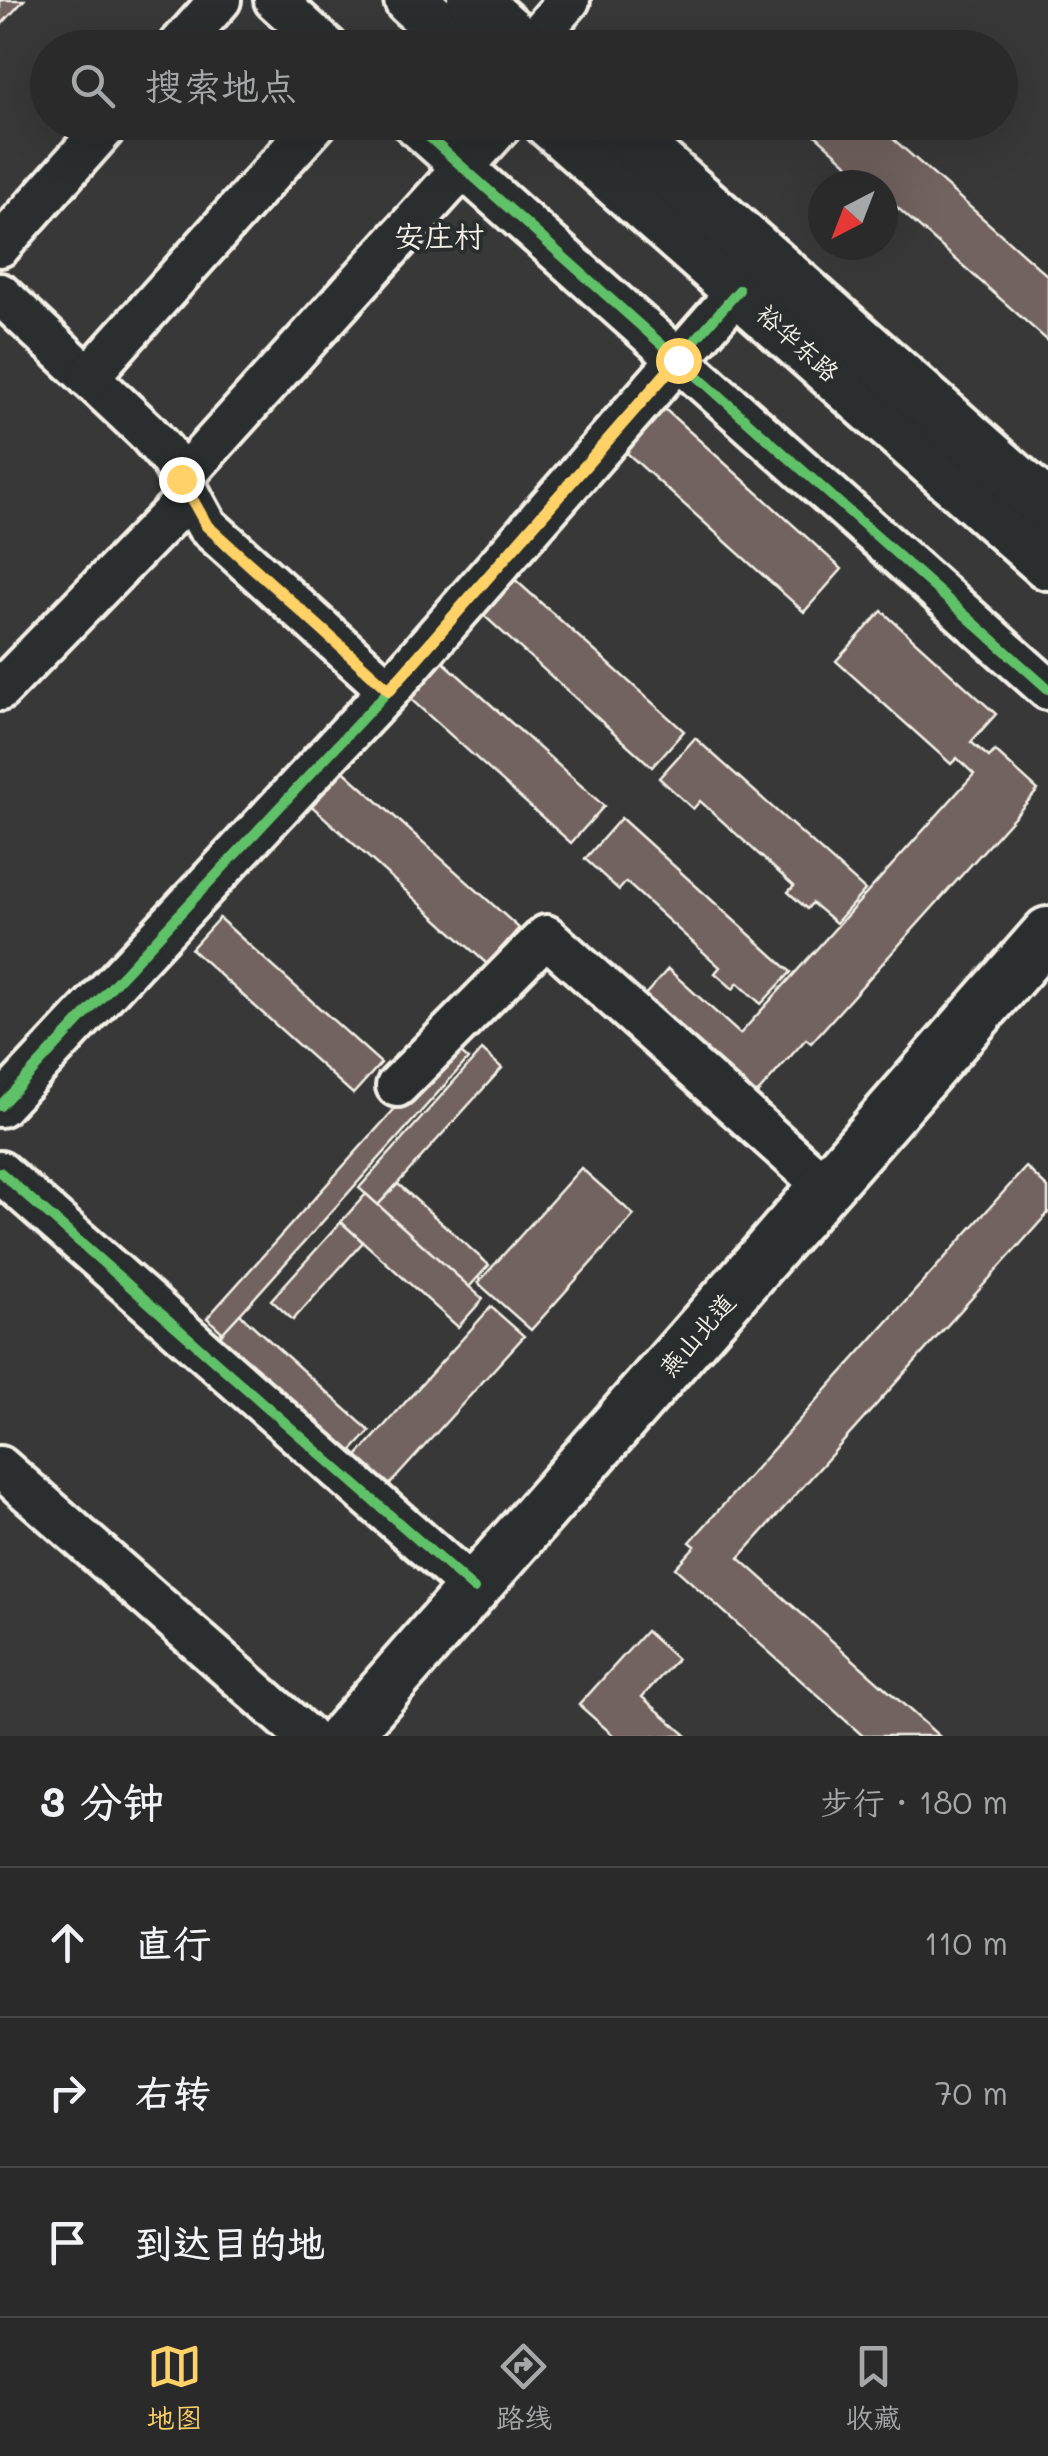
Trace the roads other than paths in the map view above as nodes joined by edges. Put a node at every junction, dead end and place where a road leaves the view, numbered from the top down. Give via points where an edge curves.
1 (220, 0) edge
2 (274, 0) edge
3 (410, 0) edge
4 (473, 0) edge
5 (570, 0) edge
6 (193, 30) edge
7 (308, 30) edge
8 (444, 30) edge
9 (507, 30) edge
10 (543, 30) edge
11 (94, 140) edge
12 (301, 140) edge
13 (432, 140) edge
14 (488, 140) edge
15 (569, 140) edge
16 (632, 140) edge
17 (463, 168) junction
18 (0, 246) edge
19 (739, 290) junction
20 (0, 294) edge
21 (678, 360) junction
22 (88, 377) junction
23 (186, 487) junction
24 (1048, 508) edge
25 (1048, 564) edge
26 (0, 690) edge
27 (389, 690) junction
28 (1048, 690) edge
29 (1048, 933) edge
30 (1048, 982) edge
31 (397, 1086) dead end
32 (0, 1106) edge
33 (0, 1172) edge
34 (826, 1187) junction
35 (0, 1466) edge
36 (474, 1589) junction
37 (306, 1736) edge
38 (344, 1736) edge
39 (387, 1736) edge

1 - 6 street
2 - 7 street
3 - 8 main road
4 - 9 main road
5 - 10 street
11 - 18 street
12 - 22 street
13 - 17 street
14 - 17 street
15 - 19 main road, 裕华东路
16 - 24 main road, 裕华东路
17 - 21 street
17 - 23 street
19 - 21 street
19 - 25 main road, 裕华东路
20 - 22 street
21 - 27 street
21 - 28 street
22 - 23 street via 146,431
23 - 26 street
23 - 27 street via 207,526
27 - 32 street
29 - 34 main road, 燕山北道
30 - 39 main road, 燕山北道
31 - 34 street via 546,936
33 - 36 street
34 - 36 main road, 燕山北道
35 - 37 street
36 - 38 main road, 燕山北道

